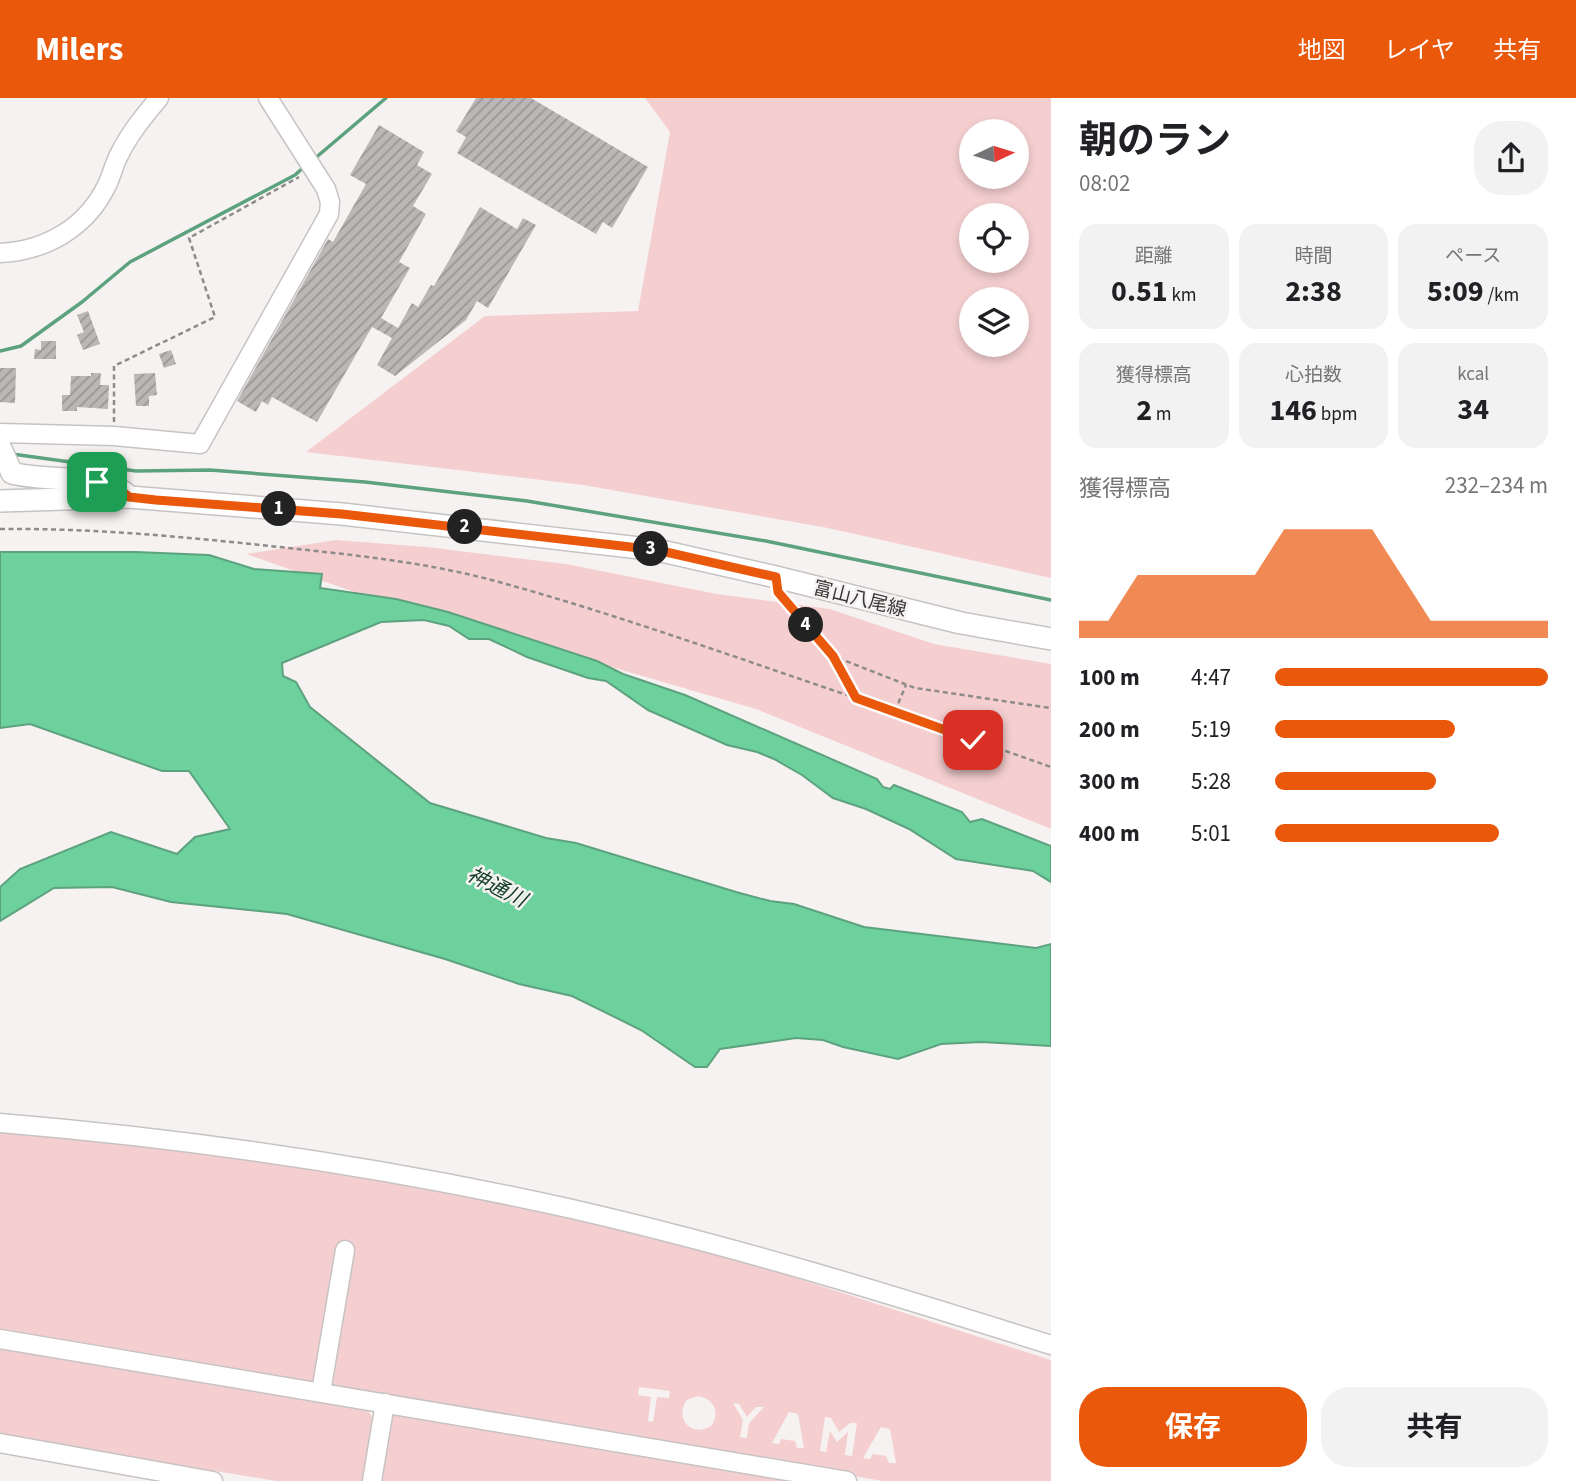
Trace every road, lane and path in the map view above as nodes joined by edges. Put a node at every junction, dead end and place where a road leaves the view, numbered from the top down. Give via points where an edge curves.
1 (159, 98) edge
2 (268, 98) edge
3 (313, 169) junction
4 (0, 253) edge
5 (114, 436) junction
6 (1, 448) edge
7 (129, 497) junction
8 (0, 501) edge
9 (0, 528) edge
10 (776, 577) junction
11 (1051, 639) edge
12 (833, 656) junction
13 (906, 685) junction
14 (856, 698) junction
15 (1051, 708) edge
16 (895, 712) junction
17 (1051, 767) edge
18 (0, 1123) edge
19 (345, 1250) dead end
20 (0, 1339) edge
21 (1051, 1345) edge
22 (321, 1392) junction
23 (385, 1403) junction
24 (0, 1443) edge
25 (213, 1481) edge
26 (372, 1481) edge
27 (847, 1481) edge

1 - 4 street via 125,144 89,214 39,247
2 - 3 street
3 - 5 street via 326,189 329,214 200,444
3 - 5 path via 190,238 215,317 114,366
5 - 6 street
6 - 7 main road via 12,473 116,486
7 - 8 main road, 富山八尾線
7 - 10 main road, 富山八尾線 via 342,514 657,550
9 - 14 path via 64,528 215,540 405,562 497,581
10 - 11 main road, 富山八尾線 via 961,623
10 - 12 path via 778,592
12 - 13 path
12 - 14 path
13 - 15 path
13 - 16 path
14 - 16 path
16 - 17 path
18 - 21 street via 296,1156 572,1209 850,1282
19 - 22 street
20 - 22 street
22 - 23 street
23 - 26 street
23 - 27 street
24 - 25 street

